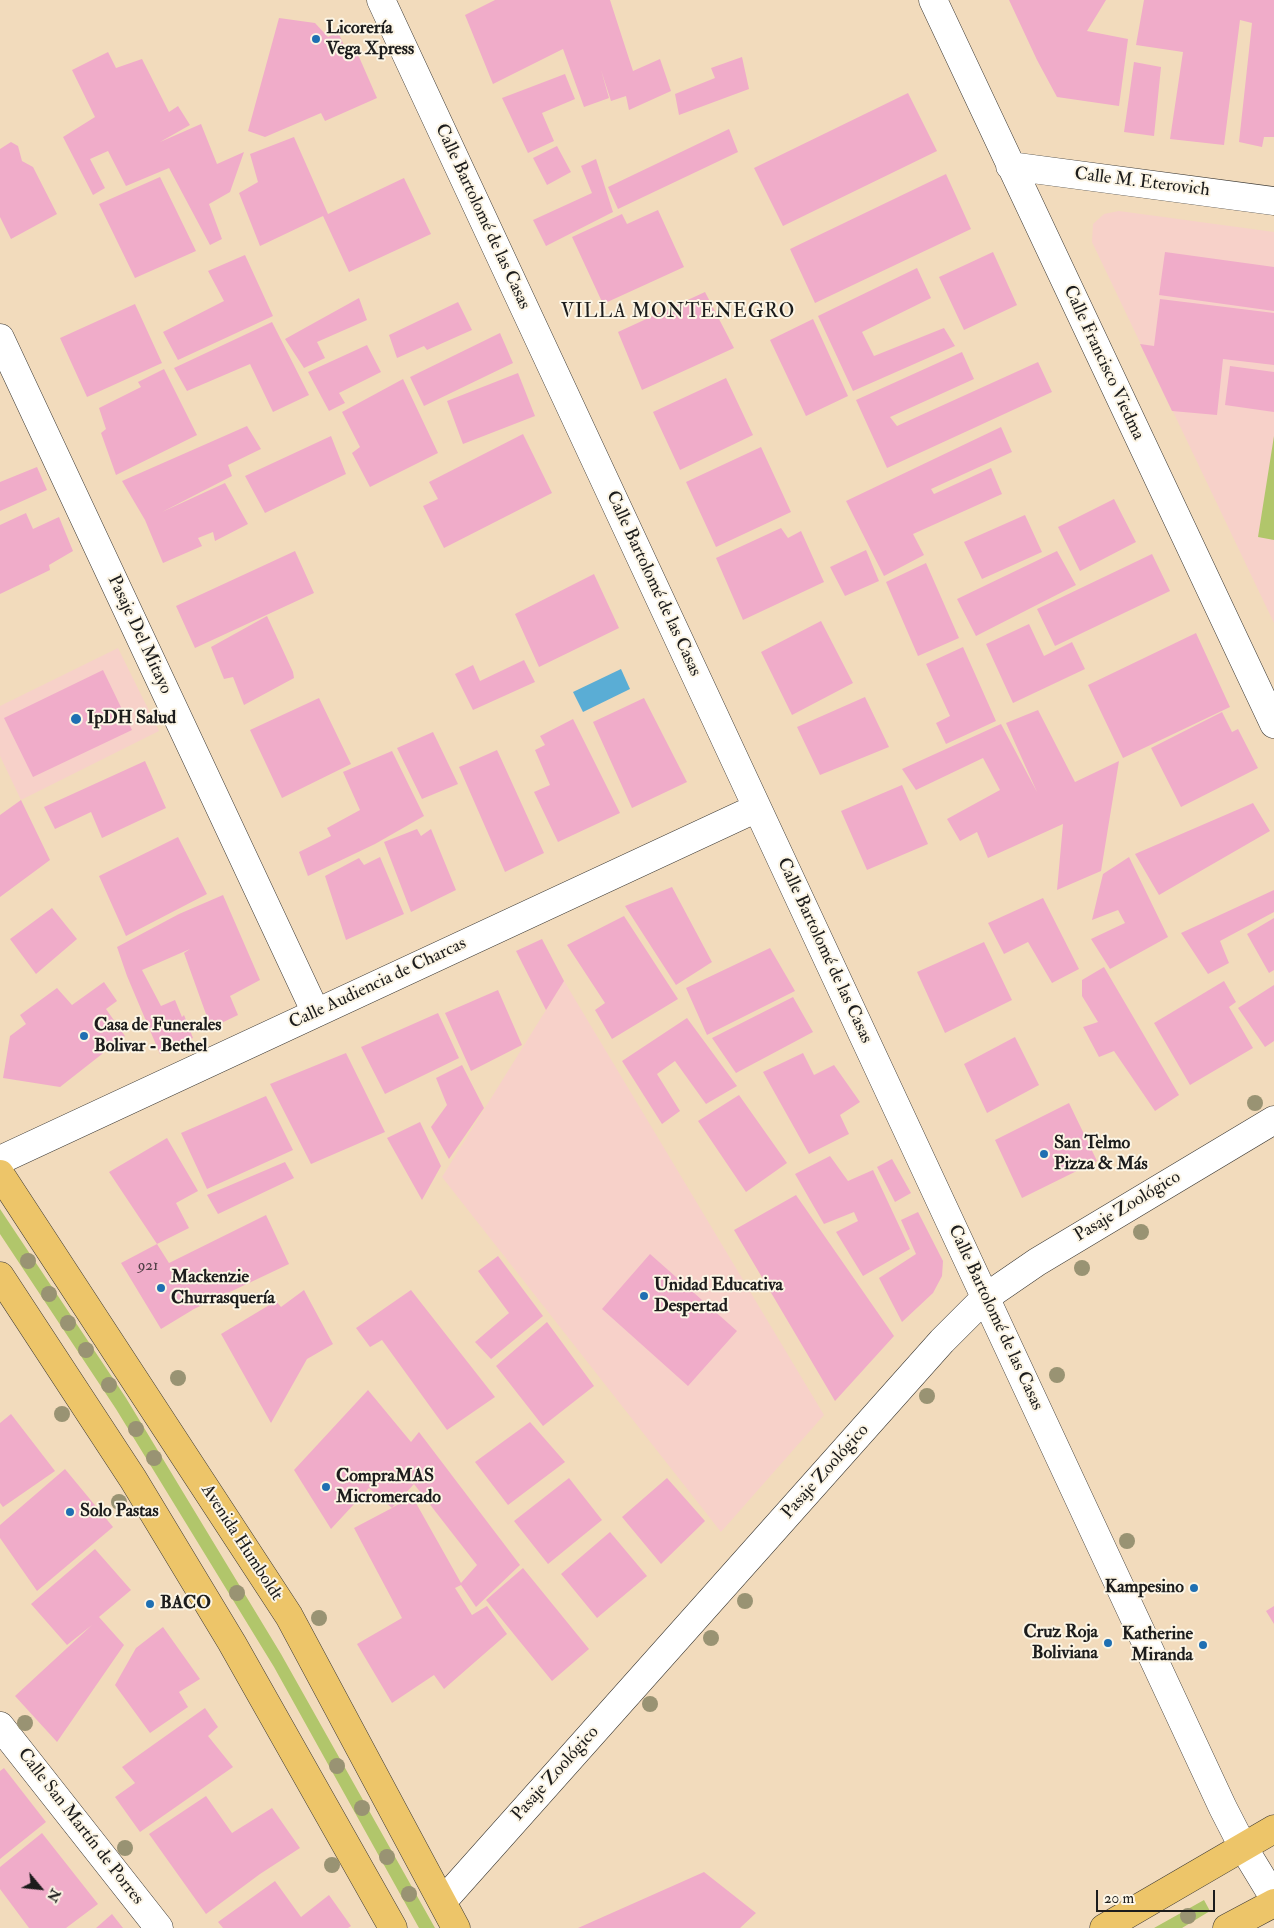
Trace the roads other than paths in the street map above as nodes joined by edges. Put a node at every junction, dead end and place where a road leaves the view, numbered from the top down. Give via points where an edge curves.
1 (381, 0) edge
2 (933, 0) edge
3 (1010, 166) junction
4 (1274, 200) edge
5 (0, 338) edge
6 (1274, 724) edge
7 (757, 808) junction
8 (316, 1013) junction
9 (1274, 1120) edge
10 (0, 1160) edge
11 (0, 1174) edge
12 (0, 1276) edge
13 (986, 1296) junction
14 (0, 1726) edge
15 (1274, 1829) edge
16 (1243, 1847) junction
17 (1274, 1898) edge
18 (443, 1901) junction
19 (1274, 1903) edge
20 (390, 1925) edge
21 (160, 1928) edge
22 (456, 1928) edge
23 (1104, 1928) edge
24 (1227, 1928) edge

1 - 7 street, Calle Bartolomé de las Casas
2 - 3 street, Calle Francisco Viedma
3 - 4 street, Calle M. Eterovich
3 - 6 street, Calle Francisco Viedma
5 - 8 street, Pasaje Del Mitayo
7 - 8 street, Calle Audiencia de Charcas
7 - 13 street, Calle Bartolomé de las Casas
8 - 10 street, Calle Audiencia de Charcas
9 - 13 street, Pasaje Zoológico
11 - 18 main road, Avenida Humboldt via 288,1616
12 - 20 main road via 133,1479 232,1643
13 - 16 street, Calle Bartolomé de las Casas
13 - 18 street, Pasaje Zoológico
14 - 21 street, Calle San Martín de Porres
15 - 16 main road
16 - 17 street, Calle Bartolomé de las Casas
16 - 23 main road
18 - 22 main road, Avenida Humboldt
19 - 24 main road

